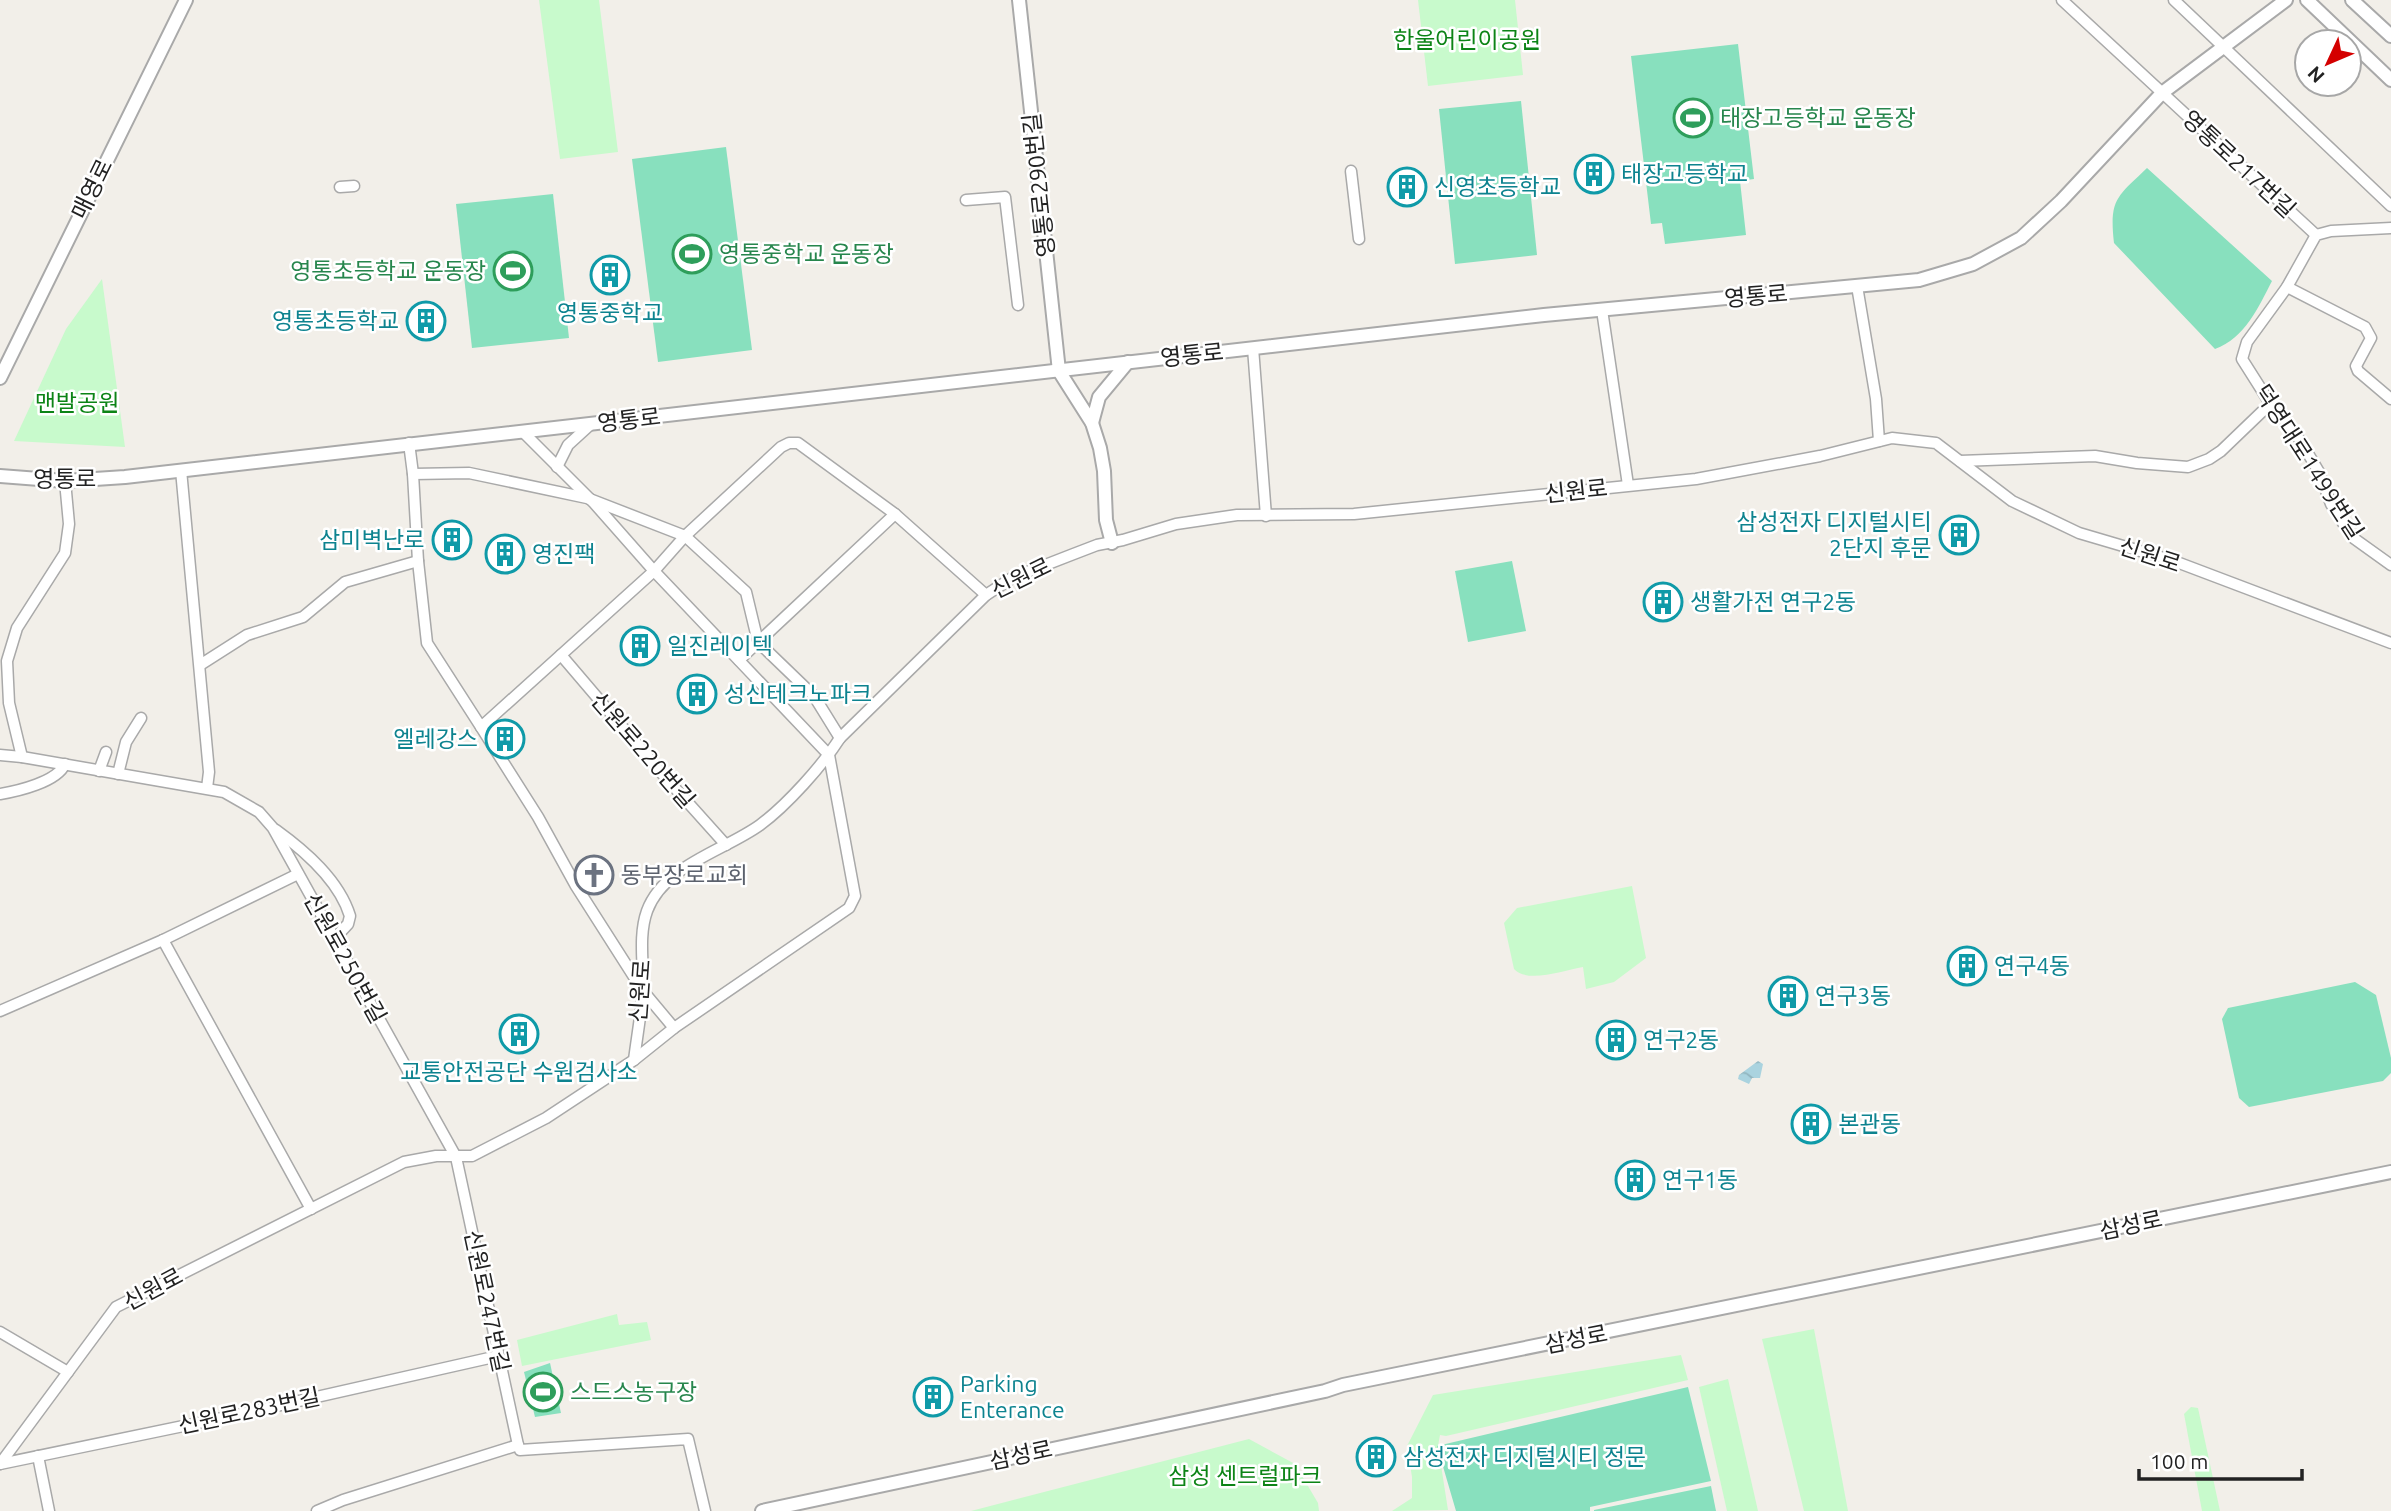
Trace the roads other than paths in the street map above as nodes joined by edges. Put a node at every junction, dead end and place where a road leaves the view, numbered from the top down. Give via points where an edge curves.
1 (186, 0) edge
2 (1019, 0) edge
3 (2062, 0) edge
4 (2174, 0) edge
5 (2286, 0) edge
6 (2307, 0) edge
7 (2351, 0) edge
8 (2391, 36) edge
9 (2223, 46) junction
10 (2391, 80) edge
11 (2162, 93) junction
12 (1351, 171) dead end
13 (354, 186) dead end
14 (340, 187) dead end
15 (966, 201) dead end
16 (2391, 206) edge
17 (2391, 228) edge
18 (2316, 235) junction
19 (1359, 239) dead end
20 (1857, 286) junction
21 (2287, 287) junction
22 (1018, 305) dead end
23 (1602, 310) junction
24 (1253, 348) junction
25 (1128, 362) junction
26 (1059, 371) junction
27 (0, 378) edge
28 (2391, 399) edge
29 (2271, 403) junction
30 (1092, 423) junction
31 (592, 424) junction
32 (524, 433) junction
33 (1879, 441) junction
34 (409, 443) junction
35 (1960, 461) junction
36 (557, 467) junction
37 (181, 470) junction
38 (413, 474) junction
39 (0, 476) edge
40 (65, 481) junction
41 (1628, 485) junction
42 (587, 498) junction
43 (895, 514) junction
44 (1266, 516) junction
45 (685, 536) junction
46 (1112, 543) junction
47 (418, 561) junction
48 (2391, 565) edge
49 (654, 571) junction
50 (986, 595) junction
51 (758, 642) junction
52 (2391, 643) edge
53 (561, 655) junction
54 (739, 660) junction
55 (200, 666) junction
56 (5, 702) edge
57 (141, 718) dead end
58 (481, 727) junction
59 (840, 738) junction
60 (106, 752) dead end
61 (0, 755) edge
62 (830, 755) junction
63 (22, 757) junction
64 (65, 764) junction
65 (99, 771) junction
66 (118, 774) junction
67 (207, 788) junction
68 (0, 794) edge
69 (273, 828) junction
70 (726, 845) junction
71 (298, 874) junction
72 (335, 938) junction
73 (163, 940) junction
74 (643, 991) junction
75 (0, 1011) edge
76 (674, 1028) junction
77 (634, 1060) junction
78 (456, 1157) junction
79 (2391, 1172) edge
80 (311, 1209) junction
81 (0, 1332) edge
82 (498, 1356) junction
83 (68, 1372) junction
84 (518, 1445) junction
85 (38, 1456) junction
86 (0, 1464) edge
87 (49, 1511) edge
88 (317, 1511) edge
89 (705, 1511) edge
90 (762, 1511) edge

1 - 27 street, 매영로
2 - 26 street, 영통로290번길
3 - 11 street, 영통로217번길
4 - 9 street
5 - 9 street, 영통로
6 - 10 street
7 - 8 street
9 - 11 street, 영통로
9 - 16 street
11 - 18 street, 영통로217번길
11 - 20 street, 영통로 via 2021,238 1973,264 1919,280
12 - 19 street
13 - 14 street
15 - 22 street via 1005,197
17 - 18 street
18 - 21 street, 덕영대로1499번길
20 - 23 street, 영통로
20 - 33 street
21 - 28 street via 2365,327 2371,338 2356,366
21 - 29 street, 덕영대로1499번길 via 2247,342 2242,359
23 - 24 street, 영통로
23 - 41 street
24 - 25 street, 영통로
24 - 44 street
25 - 26 street, 영통로
25 - 30 street via 1099,397
26 - 30 street
26 - 31 street, 영통로
29 - 35 street via 2221,451 2188,467 2095,456
29 - 48 street, 덕영대로1499번길 via 2300,440 2352,537
30 - 46 street via 1103,458 1103,498
31 - 32 street, 영통로
31 - 36 street via 568,445
32 - 34 street, 영통로
32 - 36 street
33 - 35 street, 신원로 via 1936,443
33 - 41 street, 신원로 via 1696,479
34 - 37 street, 영통로
34 - 38 street
35 - 52 street, 신원로 via 2012,501 2079,533 2174,561
36 - 42 street
37 - 40 street, 영통로
37 - 55 street
38 - 42 street via 469,473
38 - 47 street
39 - 40 street, 영통로
40 - 56 street via 69,524 65,554 14,636
41 - 44 street, 신원로 via 1354,514
42 - 45 street
42 - 49 street
43 - 45 street via 798,443 789,443
43 - 50 street
43 - 51 street
44 - 46 street, 신원로 via 1237,515 1176,524
45 - 49 street
45 - 51 street via 746,592
46 - 50 street, 신원로 via 1012,578
47 - 55 street via 345,582 303,617 247,635
47 - 58 street via 427,643
49 - 53 street
49 - 54 street
50 - 59 street, 신원로
51 - 54 street
51 - 59 street via 814,696
53 - 58 street
53 - 70 street, 신원로220번길
54 - 62 street
55 - 67 street
56 - 63 street
57 - 66 street via 126,742
58 - 74 street
59 - 62 street, 신원로
60 - 65 street
61 - 63 street, 신원로250번길
62 - 70 street, 신원로 via 773,815
62 - 76 street via 853,902
63 - 64 street, 신원로250번길
64 - 65 street, 신원로250번길
64 - 68 street via 59,773 40,783
65 - 66 street, 신원로250번길
66 - 67 street, 신원로250번길
67 - 69 street, 신원로250번길 via 238,799
69 - 71 street, 신원로250번길
69 - 72 street via 299,847 337,888 350,916
70 - 74 street, 신원로 via 657,892 644,925
71 - 72 street, 신원로250번길
71 - 73 street
72 - 78 street, 신원로250번길
73 - 75 street
73 - 80 street
74 - 76 street
74 - 77 street, 신원로
76 - 77 street
77 - 78 street, 신원로 via 530,1128 472,1156
78 - 80 street, 신원로 via 404,1162
78 - 82 street, 신원로247번길
79 - 90 street, 삼성로 via 1343,1385
80 - 83 street, 신원로 via 116,1307
81 - 83 street
82 - 84 street, 신원로247번길
82 - 85 street, 신원로283번길
83 - 86 street, 신원로
84 - 88 street
84 - 89 street via 520,1450 688,1439
85 - 86 street, 신원로283번길
85 - 87 street

